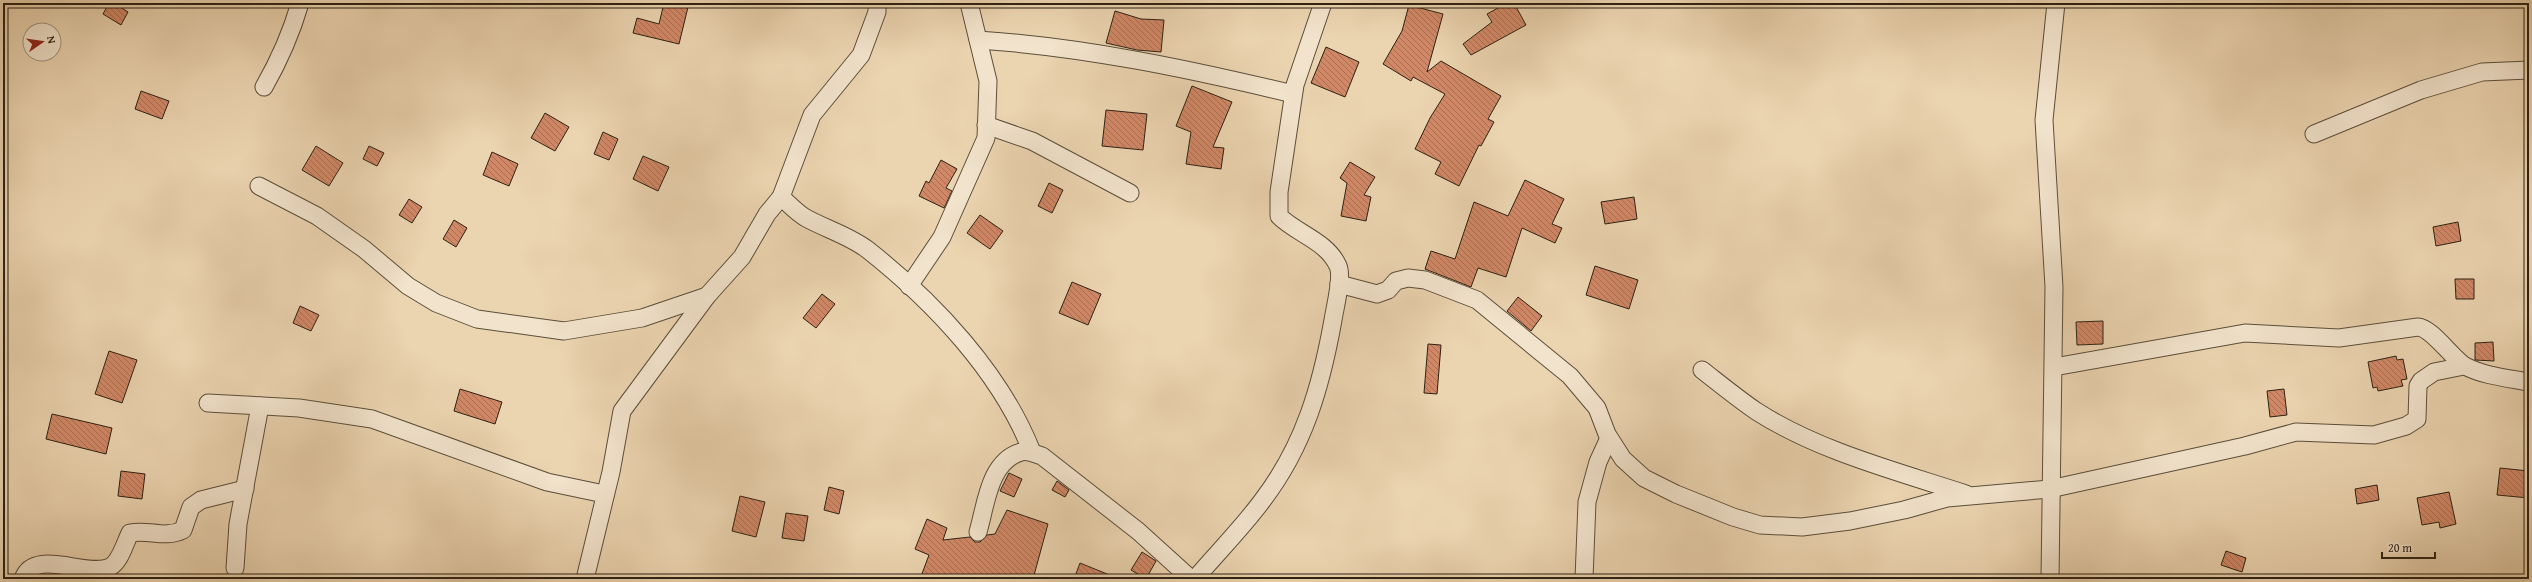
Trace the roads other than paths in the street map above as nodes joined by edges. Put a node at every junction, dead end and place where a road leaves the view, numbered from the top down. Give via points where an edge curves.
1 (300, 3) edge
2 (877, 3) edge
3 (969, 3) edge
4 (1324, 3) edge
5 (2056, 3) edge
6 (978, 40) junction
7 (2529, 70) edge
8 (264, 86) dead end
9 (1293, 94) junction
10 (986, 125) junction
11 (2314, 134) dead end
12 (259, 186) dead end
13 (1130, 193) dead end
14 (781, 197) junction
15 (1339, 284) junction
16 (909, 286) junction
17 (707, 296) junction
18 (2464, 366) junction
19 (2054, 367) junction
20 (1702, 370) dead end
21 (2529, 382) edge
22 (208, 403) dead end
23 (260, 406) junction
24 (1609, 438) junction
25 (1032, 452) junction
26 (245, 489) junction
27 (2050, 489) junction
28 (604, 494) junction
29 (1972, 495) junction
30 (978, 532) dead end
31 (235, 568) dead end
32 (23, 579) edge
33 (585, 579) edge
34 (1191, 579) edge
35 (1194, 579) edge
36 (1584, 579) edge
37 (2050, 579) edge

1 - 8 street via 286,46
2 - 14 street via 877,12 861,55 812,115
3 - 6 street
4 - 9 street
5 - 19 street via 2044,120 2054,287
6 - 9 street via 1042,44 1145,60
6 - 10 street via 988,81
7 - 11 street via 2482,72 2421,90
9 - 15 street via 1279,192 1279,216 1288,226 1320,243 1339,266
10 - 13 street via 1032,141
10 - 16 street via 986,138 942,237
12 - 17 street via 317,216 364,249 408,286 436,303 477,319 564,330 642,318
14 - 16 street via 804,217 867,249
14 - 17 street via 767,214 742,257
15 - 24 street via 1377,294 1388,290 1396,281 1408,278 1425,280 1477,300 1570,376 1597,408
15 - 35 street via 1324,370 1305,429 1262,502
16 - 25 street via 954,328 996,385 1022,427
17 - 28 street via 622,411 611,472
18 - 19 street via 2426,330 2418,327 2339,338 2245,334
18 - 21 street via 2483,373
18 - 27 street via 2427,376 2418,386 2417,419 2406,426 2386,432 2374,435 2296,432 2245,446
19 - 27 street
20 - 29 street via 1757,411 1783,426 1861,460
22 - 23 street
23 - 26 street
23 - 28 street via 299,408 372,419 547,482
24 - 29 street via 1623,459 1644,478 1683,497 1760,525 1802,527 1850,522 1947,498
24 - 36 street via 1598,462 1586,502
25 - 30 street via 1022,451 995,472
25 - 34 street via 1042,456 1138,531
26 - 31 street via 238,524
26 - 32 street via 201,500 191,507 183,530 175,534 164,536 139,531 130,533 118,560 110,567 100,570 42,564 35,566
27 - 29 street
27 - 37 street
28 - 33 street

